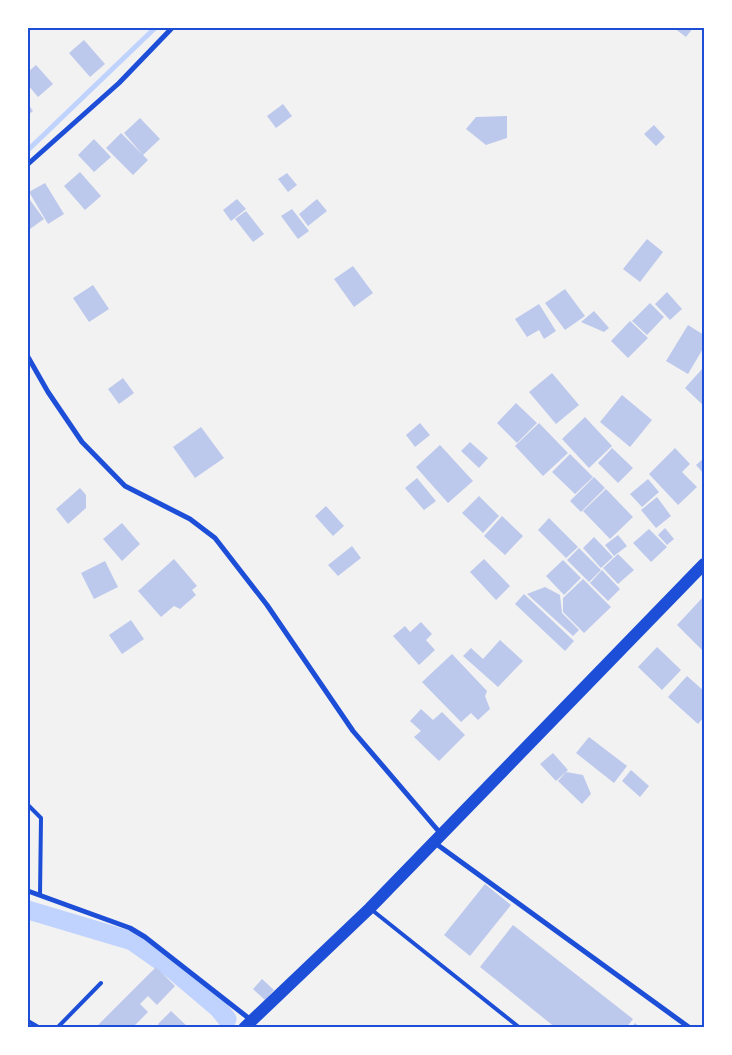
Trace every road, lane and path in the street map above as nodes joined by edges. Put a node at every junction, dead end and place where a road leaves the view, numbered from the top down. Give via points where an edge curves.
1 (172, 28) edge
2 (28, 164) edge
3 (28, 357) edge
4 (704, 564) edge
5 (28, 805) edge
6 (438, 839) junction
7 (28, 891) edge
8 (40, 895) junction
9 (370, 908) junction
10 (100, 982) dead end
11 (28, 1021) edge
12 (248, 1024) edge
13 (40, 1028) edge
14 (57, 1028) edge
15 (520, 1028) edge
16 (690, 1028) edge

1 - 2 street via 119,83
3 - 6 street via 82,442 126,486 190,520 215,538 267,605 353,731
4 - 6 main road
5 - 8 lane via 41,818
6 - 9 main road
6 - 16 street
7 - 8 street
8 - 12 street via 130,928 145,937
9 - 12 main road
9 - 15 lane
10 - 14 lane
11 - 13 lane

